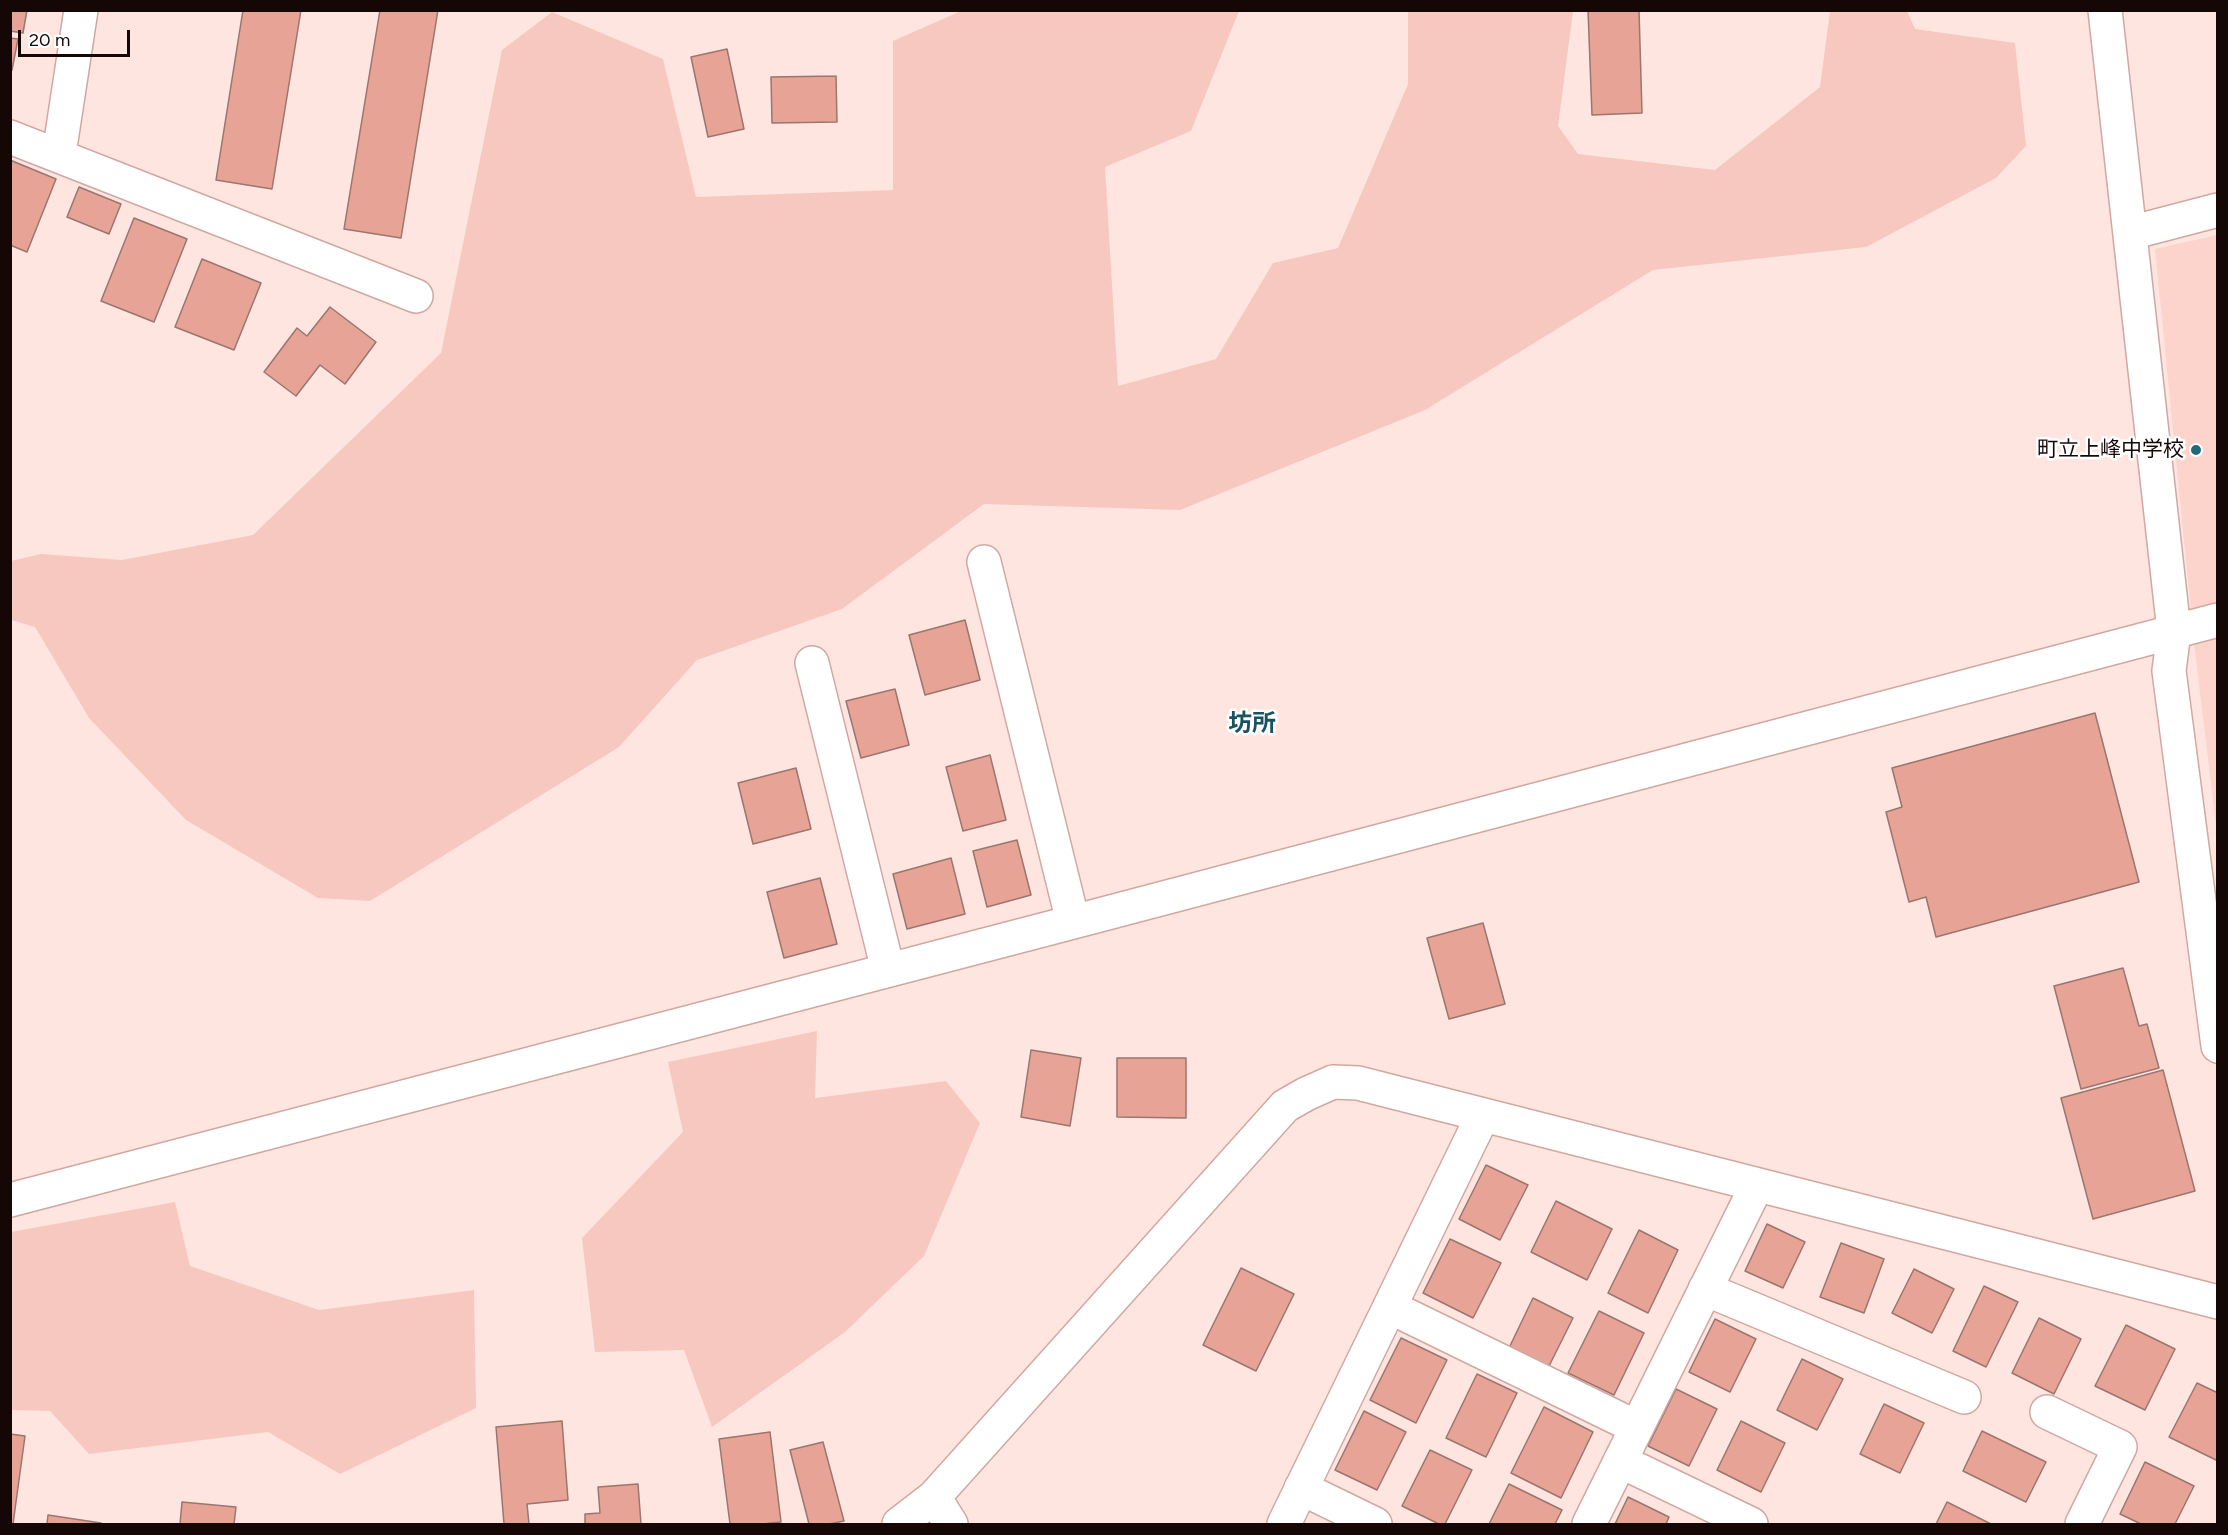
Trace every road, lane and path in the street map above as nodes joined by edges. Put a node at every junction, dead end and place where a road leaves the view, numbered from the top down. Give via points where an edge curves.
1 (81, 10) edge
2 (2105, 10) edge
3 (10, 136) edge
4 (59, 154) junction
5 (2217, 210) edge
6 (2130, 232) junction
7 (416, 296) dead end
8 (984, 562) dead end
9 (2217, 620) edge
10 (2174, 631) junction
11 (812, 663) dead end
12 (1073, 922) junction
13 (888, 970) junction
14 (2217, 1046) edge
15 (1482, 1117) junction
16 (1757, 1185) junction
17 (10, 1200) edge
18 (1706, 1289) junction
19 (2217, 1302) edge
20 (1390, 1307) junction
21 (1964, 1397) dead end
22 (2047, 1412) dead end
23 (1636, 1428) junction
24 (1620, 1461) junction
25 (1301, 1488) junction
26 (934, 1497) junction
27 (899, 1524) edge
28 (951, 1524) edge
29 (1284, 1524) edge
30 (1376, 1524) edge
31 (1589, 1524) edge
32 (1751, 1524) edge
33 (2082, 1524) edge

1 - 4 street
2 - 6 street
3 - 4 street
4 - 7 street
5 - 6 street
6 - 10 street
8 - 12 street
9 - 10 street
10 - 12 street
10 - 14 street via 2169,670
11 - 13 street
12 - 13 street
13 - 17 street
15 - 16 street
15 - 20 street
15 - 26 street via 1358,1083 1333,1082 1285,1106
16 - 18 street
16 - 19 street
18 - 21 street
18 - 23 street
20 - 23 street
20 - 25 street
22 - 33 street via 2120,1447
23 - 24 street
24 - 31 street
24 - 32 street
25 - 29 street
25 - 30 street
26 - 27 street
26 - 28 street

